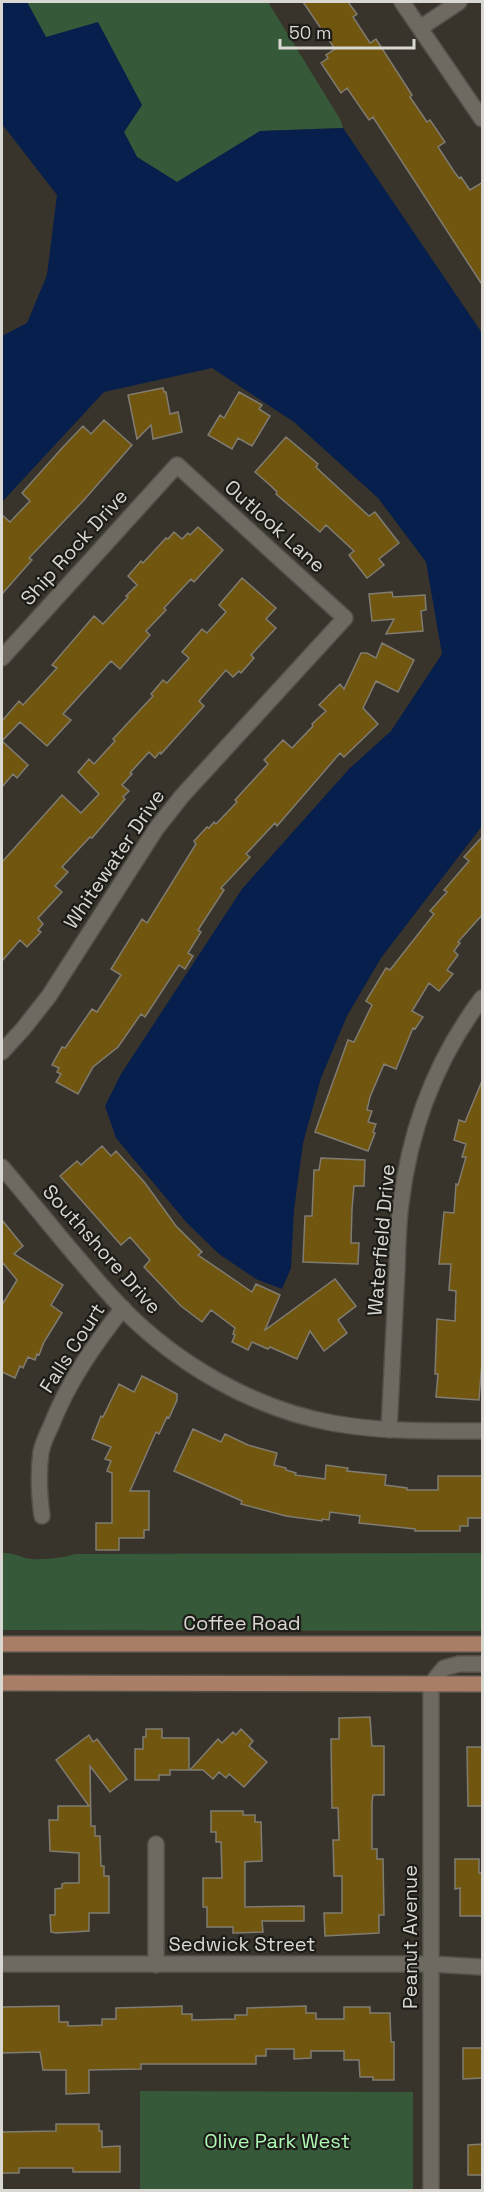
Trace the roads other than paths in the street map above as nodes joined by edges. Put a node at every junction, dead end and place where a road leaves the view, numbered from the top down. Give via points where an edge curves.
1 (402, 2) edge
2 (459, 2) edge
3 (420, 28) junction
4 (483, 119) edge
5 (177, 465) joint
6 (345, 618) joint
7 (2, 658) edge
8 (483, 998) edge
9 (2, 1052) edge
10 (2, 1167) edge
11 (123, 1308) junction
12 (389, 1430) junction
13 (483, 1431) edge
14 (42, 1516) dead end
15 (2, 1644) edge
16 (483, 1644) edge
17 (483, 1664) edge
18 (2, 1683) edge
19 (431, 1684) junction
20 (483, 1684) edge
21 (156, 1844) dead end
22 (2, 1964) edge
23 (431, 1964) junction
24 (156, 1965) junction
25 (483, 1967) edge
26 (431, 2190) edge

1 - 3 street
2 - 3 street
3 - 4 street
5 - 6 street, Outlook Lane
5 - 7 street, Ship Rock Drive
6 - 9 street, Whitewater Drive via 156,829 49,996
8 - 12 street, Waterfield Drive via 451,1045 432,1083 407,1163 400,1204
10 - 11 street, Southshore Drive
11 - 12 street, Southshore Drive via 182,1359 257,1400 331,1423
11 - 14 street, Falls Court via 96,1342 57,1410 42,1449 38,1482
12 - 13 street, Southshore Drive
15 - 16 main road, Coffee Road
17 - 19 street via 444,1668
18 - 19 main road
19 - 20 main road
19 - 23 street, Peanut Avenue
21 - 24 street
22 - 24 street, Sedwick Street
23 - 24 street, Sedwick Street
23 - 25 street, Sedwick Street
23 - 26 street, Peanut Avenue

